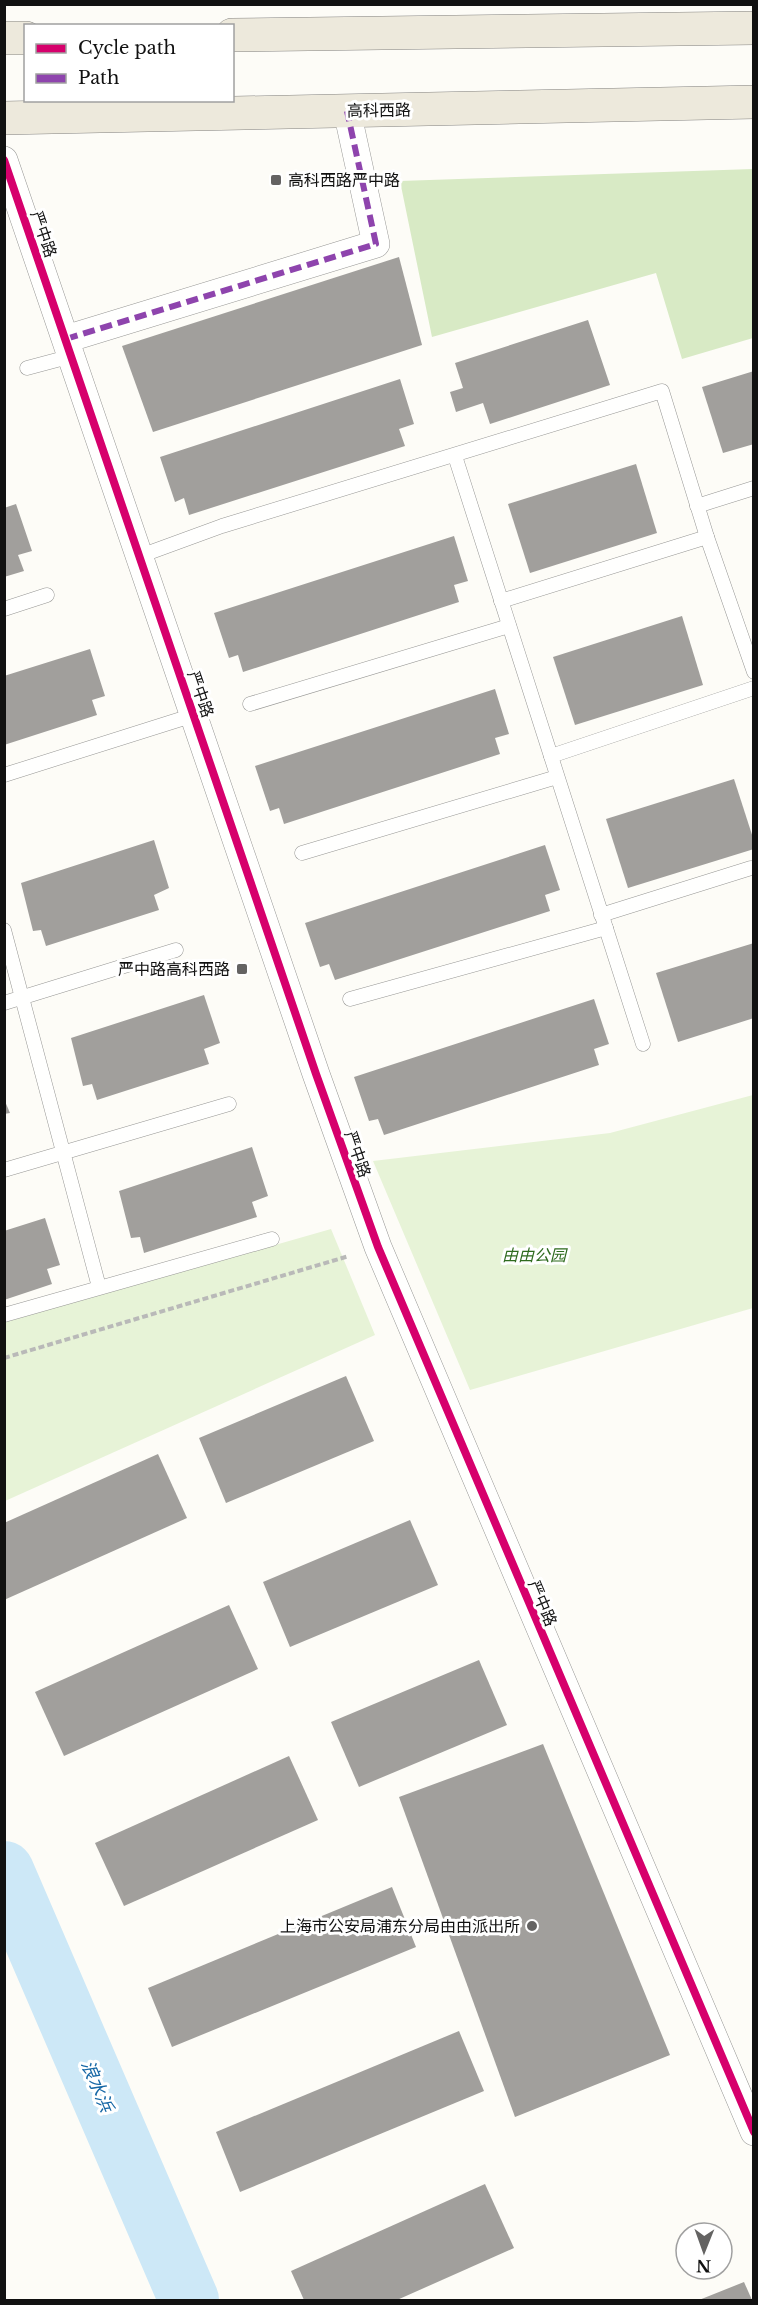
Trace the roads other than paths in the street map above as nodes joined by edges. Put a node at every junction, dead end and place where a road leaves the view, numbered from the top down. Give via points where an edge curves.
1 (753, 28) edge
2 (234, 35) edge
3 (4, 38) edge
4 (24, 38) edge
5 (753, 102) edge
6 (347, 111) junction
7 (4, 118) edge
8 (4, 160) edge
9 (69, 347) junction
10 (27, 368) dead end
11 (455, 456) junction
12 (753, 489) edge
13 (697, 506) junction
14 (707, 537) junction
15 (140, 556) junction
16 (47, 595) dead end
17 (501, 601) junction
18 (4, 609) edge
19 (509, 626) junction
20 (753, 672) edge
21 (753, 688) edge
22 (249, 704) dead end
23 (194, 715) junction
24 (551, 756) junction
25 (4, 776) edge
26 (557, 777) junction
27 (302, 853) dead end
28 (751, 868) dead end
29 (604, 921) junction
30 (4, 930) edge
31 (176, 950) dead end
32 (24, 997) junction
33 (350, 999) dead end
34 (4, 1003) edge
35 (643, 1044) dead end
36 (229, 1104) dead end
37 (63, 1152) junction
38 (4, 1170) edge
39 (272, 1239) dead end
40 (99, 1287) junction
41 (4, 1315) edge
42 (753, 2132) edge

1 - 2 main road
3 - 4 main road
5 - 6 main road, 高科西路
6 - 7 main road, 高科西路
6 - 9 street via 376,244
8 - 9 street, 严中路
9 - 10 lane
9 - 15 street, 严中路
11 - 13 lane via 662,391
11 - 15 lane via 222,526
11 - 17 lane
12 - 13 lane
13 - 14 lane
14 - 17 lane
14 - 20 lane
15 - 23 street, 严中路
16 - 18 lane
17 - 19 lane
19 - 22 lane
19 - 24 lane
21 - 24 lane
23 - 25 lane
23 - 42 street, 严中路 via 378,1247
24 - 26 lane
26 - 27 lane
26 - 29 lane
28 - 29 lane
29 - 33 lane
29 - 35 lane
30 - 32 lane
31 - 32 lane
32 - 34 lane
32 - 37 lane
36 - 37 lane
37 - 38 lane
37 - 40 lane
39 - 40 lane
40 - 41 lane

